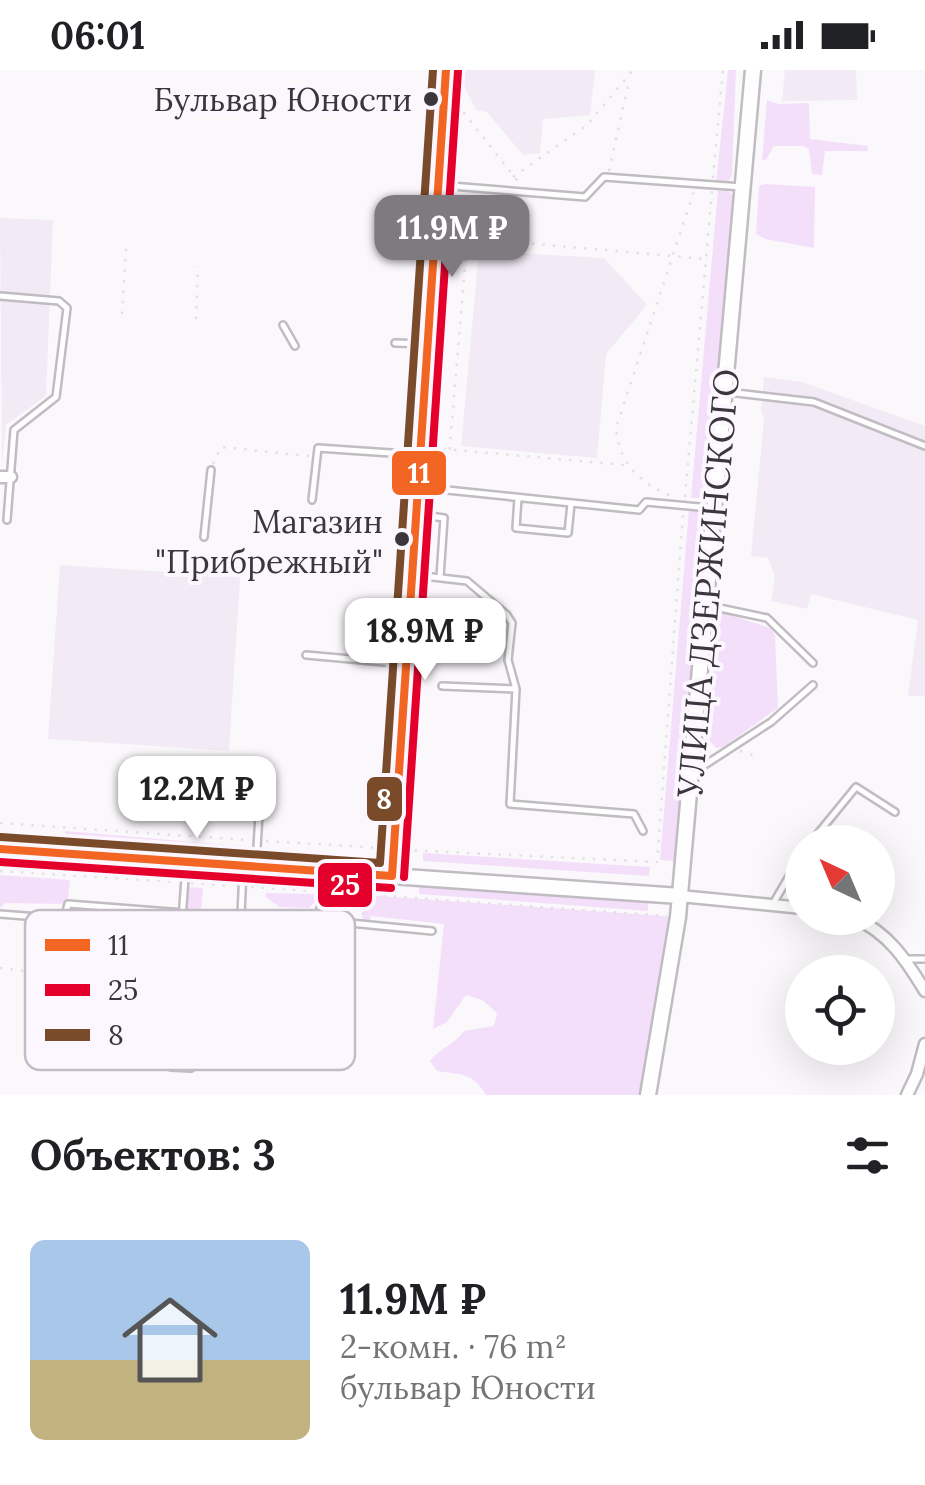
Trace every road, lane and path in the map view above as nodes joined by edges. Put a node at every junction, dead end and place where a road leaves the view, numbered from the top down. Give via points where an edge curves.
1 (446, 70) edge
2 (458, 70) edge
3 (635, 70) edge
4 (724, 70) edge
5 (753, 70) edge
6 (630, 77) junction
7 (456, 103) junction
8 (513, 177) junction
9 (608, 177) junction
10 (696, 184) junction
11 (445, 185) junction
12 (712, 185) junction
13 (743, 187) junction
14 (529, 192) junction
15 (468, 238) junction
16 (434, 246) junction
17 (126, 249) dead end
18 (470, 249) junction
19 (674, 256) junction
20 (705, 258) junction
21 (198, 266) dead end
22 (0, 296) edge
23 (122, 314) dead end
24 (196, 319) dead end
25 (283, 325) dead end
26 (395, 343) dead end
27 (428, 344) junction
28 (295, 346) dead end
29 (725, 392) junction
30 (925, 446) edge
31 (450, 450) junction
32 (423, 451) junction
33 (317, 456) junction
34 (628, 466) junction
35 (211, 470) joint
36 (5, 477) edge
37 (418, 487) junction
38 (446, 490) junction
39 (518, 498) junction
40 (312, 500) dead end
41 (571, 503) junction
42 (684, 504) junction
43 (714, 508) junction
44 (416, 514) junction
45 (7, 520) dead end
46 (204, 537) dead end
47 (412, 575) junction
48 (440, 578) junction
49 (706, 606) junction
50 (306, 655) dead end
51 (813, 663) dead end
52 (406, 664) junction
53 (812, 685) dead end
54 (442, 686) dead end
55 (516, 689) junction
56 (731, 748) junction
57 (753, 755) dead end
58 (691, 774) junction
59 (262, 782) dead end
60 (895, 812) dead end
61 (0, 823) edge
62 (825, 825) edge
63 (643, 831) dead end
64 (258, 840) junction
65 (367, 848) junction
66 (381, 848) dead end
67 (0, 849) edge
68 (403, 850) dead end
69 (366, 859) dead end
70 (186, 862) junction
71 (250, 866) junction
72 (323, 872) junction
73 (392, 876) junction
74 (365, 882) dead end
75 (785, 883) edge
76 (364, 895) junction
77 (680, 896) junction
78 (772, 905) junction
79 (785, 906) edge
80 (66, 910) edge
81 (145, 910) edge
82 (183, 910) edge
83 (242, 910) edge
84 (320, 910) edge
85 (0, 914) edge
86 (25, 916) edge
87 (671, 916) dead end
88 (355, 923) edge
89 (362, 924) junction
90 (432, 931) dead end
91 (883, 935) edge
92 (905, 959) junction
93 (925, 959) edge
94 (0, 968) edge
95 (25, 971) edge
96 (925, 990) edge
97 (925, 1044) edge
98 (648, 1095) edge
99 (907, 1095) edge

1 - 11 street
2 - 7 path
3 - 6 path
4 - 12 path
5 - 13 main road, УЛИЦА ДЗЕРЖИНСКОГО
6 - 8 path via 587,125
6 - 9 path
7 - 8 path
7 - 11 path
8 - 14 path
9 - 10 lane
9 - 14 lane via 585,196
10 - 12 lane
10 - 19 path
11 - 14 lane
11 - 15 path
11 - 16 street
12 - 13 lane
12 - 20 path
13 - 29 main road, УЛИЦА ДЗЕРЖИНСКОГО
15 - 18 path
15 - 19 path
16 - 18 lane
16 - 27 street
17 - 23 path
18 - 31 path
19 - 20 path
19 - 34 path via 616,428
20 - 42 path
21 - 24 path
22 - 36 lane via 59,301 66,308 56,396 14,430
25 - 28 lane
26 - 27 lane
27 - 32 street
29 - 30 lane via 814,402
29 - 43 main road, УЛИЦА ДЗЕРЖИНСКОГО
31 - 32 path
31 - 34 path
31 - 38 path
32 - 33 lane via 318,448
32 - 37 street
33 - 35 path via 221,447
33 - 40 lane
34 - 42 path via 649,487
35 - 46 lane
36 - 45 lane
37 - 38 lane
37 - 44 street
38 - 39 lane
39 - 41 lane
39 - 41 lane via 516,528 568,533
41 - 42 lane via 639,510 646,502
42 - 43 lane
42 - 68 path via 656,862
43 - 49 main road, УЛИЦА ДЗЕРЖИНСКОГО
44 - 47 street
44 - 48 lane via 444,518
47 - 48 lane
47 - 52 street
48 - 55 lane via 467,581 512,622 508,660
49 - 51 lane via 767,618
49 - 58 main road, УЛИЦА ДЗЕРЖИНСКОГО
50 - 52 lane
52 - 73 street
53 - 56 lane
54 - 55 lane
55 - 63 lane via 510,804 634,814
56 - 57 path
56 - 58 lane
58 - 77 main road, УЛИЦА ДЗЕРЖИНСКОГО
59 - 64 lane
60 - 62 lane via 856,787
61 - 64 path
64 - 65 path
64 - 71 lane
65 - 66 path
65 - 69 path
67 - 70 main road
70 - 71 main road
70 - 82 lane
71 - 72 main road
71 - 83 lane
72 - 73 main road
72 - 84 lane
73 - 77 main road
74 - 76 path
75 - 78 lane
76 - 87 path
76 - 89 path
77 - 78 street
77 - 98 main road, УЛИЦА ДЗЕРЖИНСКОГО
78 - 79 street
80 - 81 lane via 68,904
85 - 86 lane
88 - 89 lane
89 - 90 lane
91 - 92 street
92 - 93 lane
92 - 96 street
94 - 95 path
97 - 99 street

